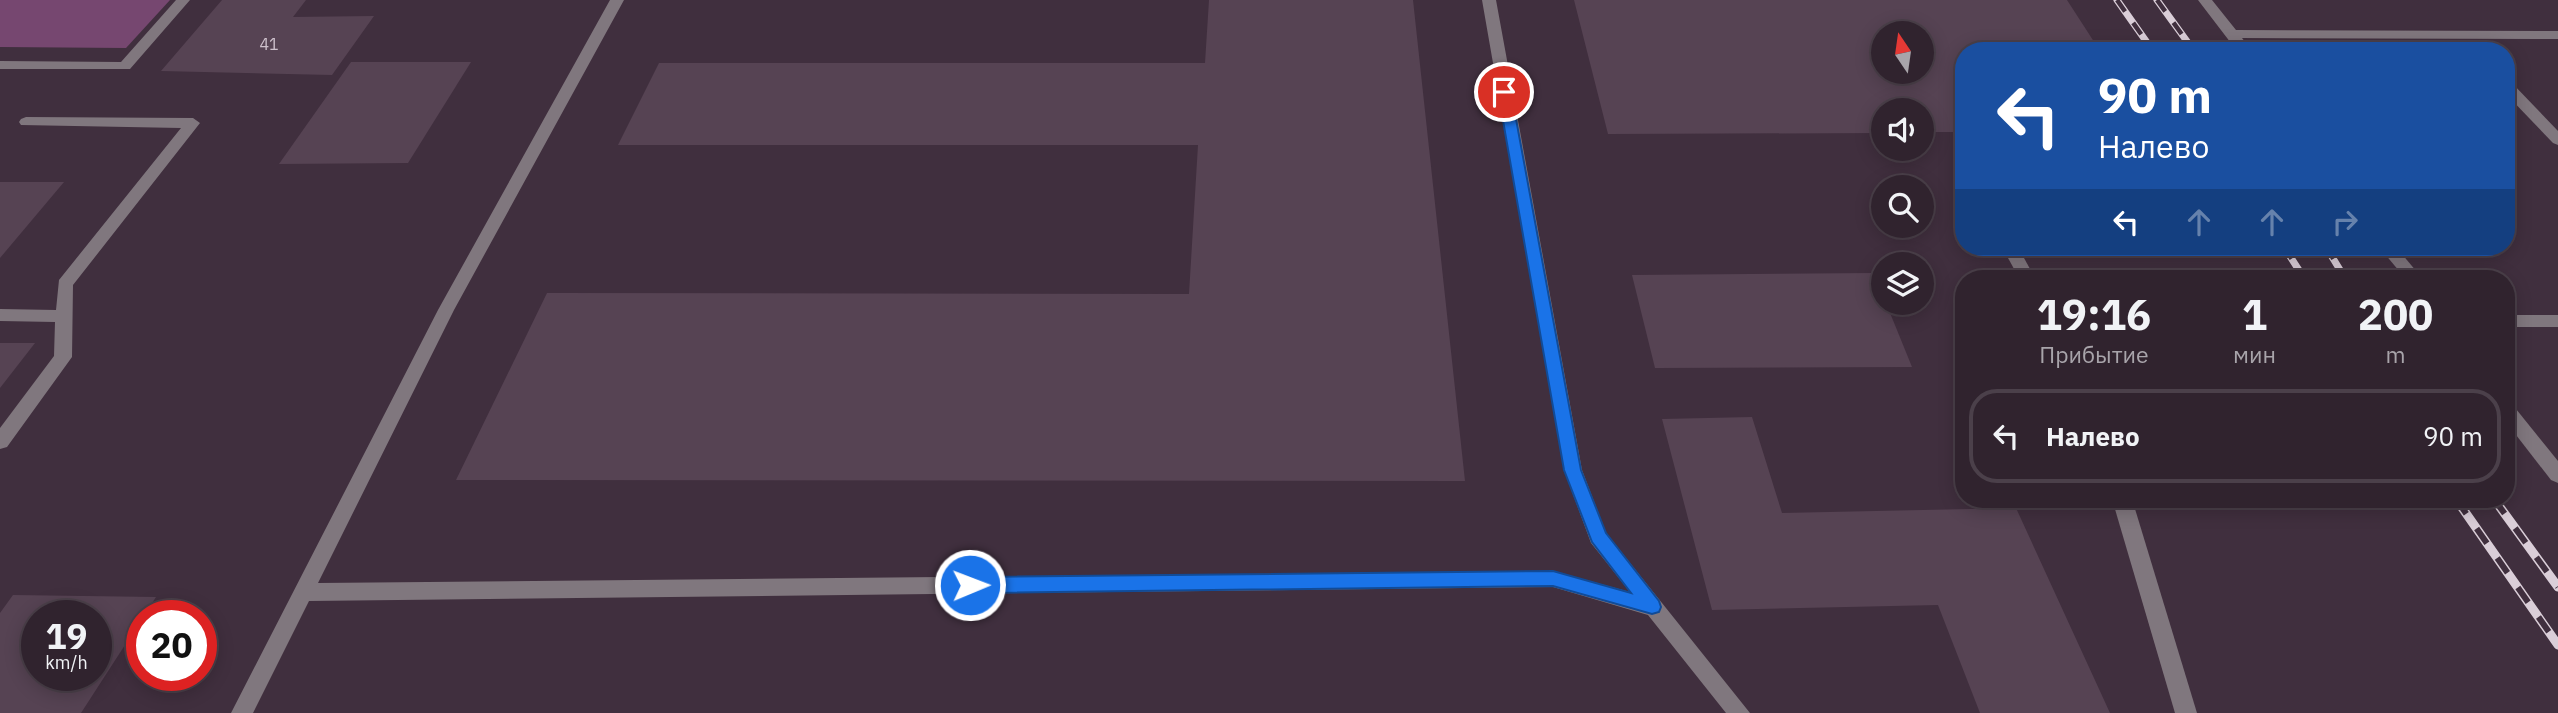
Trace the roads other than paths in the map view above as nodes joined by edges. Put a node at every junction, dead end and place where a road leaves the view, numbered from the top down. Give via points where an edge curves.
1 (183, 0) edge
2 (617, 0) edge
3 (1489, 0) edge
4 (2205, 0) edge
5 (2232, 34) junction
6 (2459, 35) junction
7 (2558, 35) edge
8 (2238, 42) edge
9 (2465, 42) edge
10 (0, 65) edge
11 (2515, 95) edge
12 (26, 122) dead end
13 (2558, 140) edge
14 (2395, 256) edge
15 (2407, 270) edge
16 (0, 315) edge
17 (64, 316) junction
18 (2515, 321) edge
19 (2558, 321) edge
20 (2515, 420) edge
21 (0, 442) edge
22 (2558, 475) edge
23 (2125, 508) edge
24 (303, 592) junction
25 (1652, 607) junction
26 (242, 713) edge
27 (1739, 713) edge
28 (2186, 713) edge

1 - 10 lane via 125,66
2 - 24 lane via 446,310
3 - 25 lane via 1573,470 1598,537
4 - 5 lane
5 - 6 lane
5 - 8 lane
6 - 7 lane
6 - 9 lane
11 - 13 lane
12 - 17 lane via 193,123 65,284
14 - 15 lane
16 - 17 lane
17 - 21 lane via 63,357
18 - 19 lane
20 - 22 lane
23 - 28 lane
24 - 25 lane via 1553,579
24 - 26 lane
25 - 27 lane

